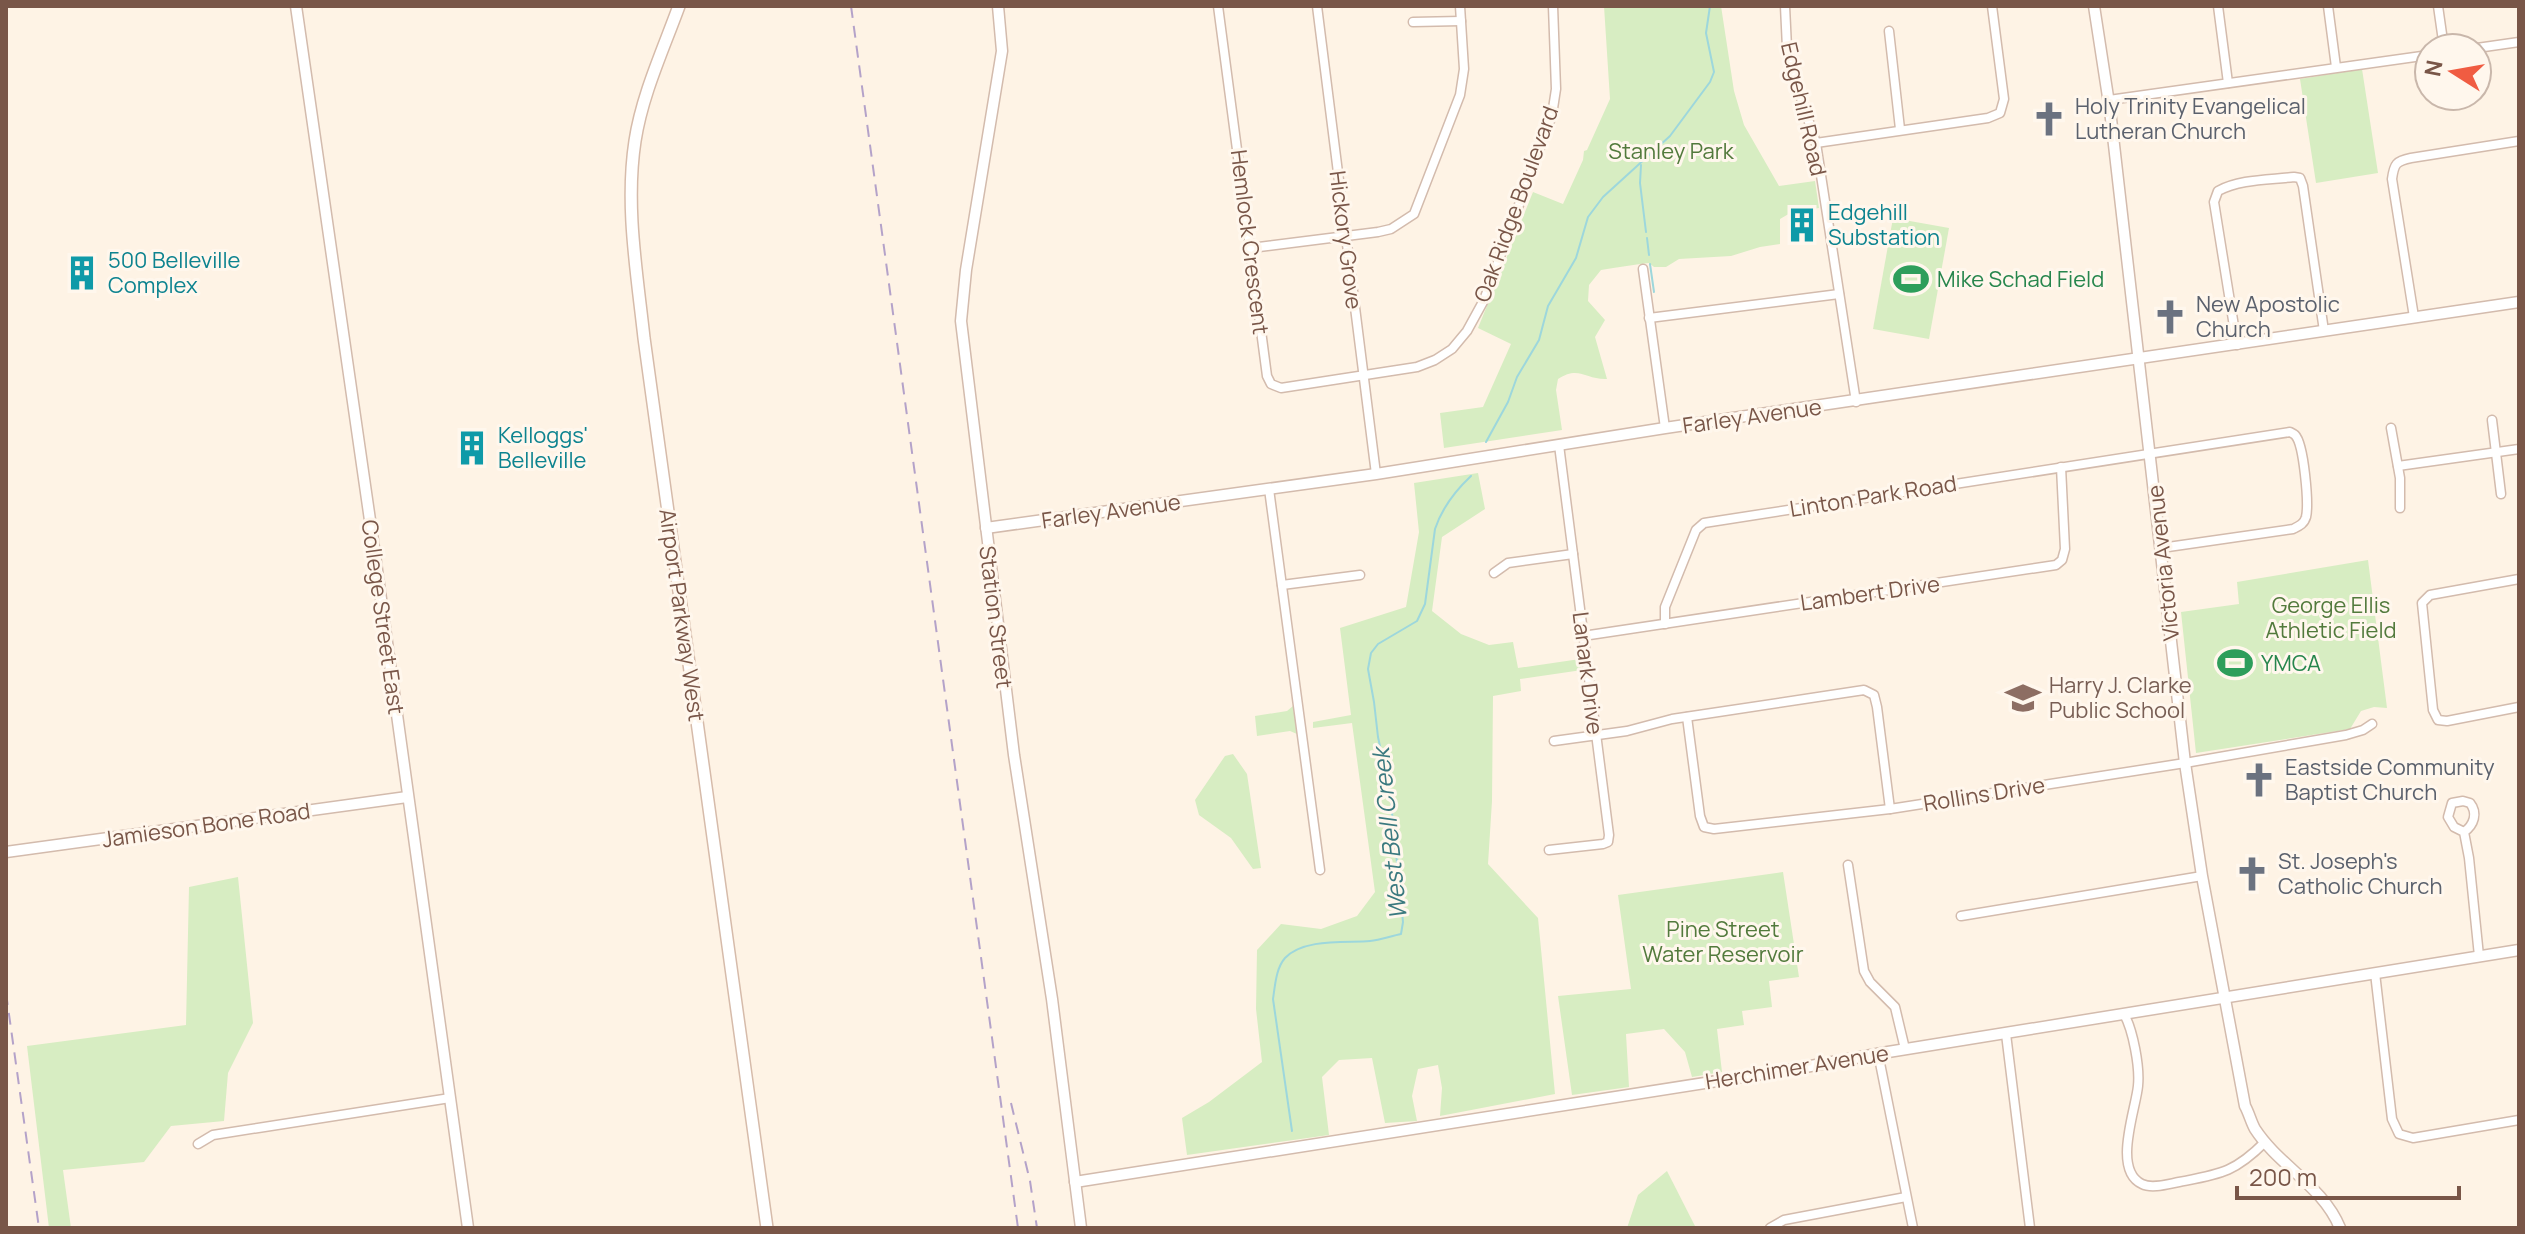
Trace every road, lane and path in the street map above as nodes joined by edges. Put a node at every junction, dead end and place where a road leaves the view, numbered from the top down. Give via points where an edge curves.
1 (296, 6) edge
2 (679, 6) edge
3 (998, 6) edge
4 (1218, 6) edge
5 (1317, 6) edge
6 (1460, 6) edge
7 (1553, 6) edge
8 (1785, 6) edge
9 (1995, 6) edge
10 (2094, 6) edge
11 (2218, 6) edge
12 (2328, 6) edge
13 (2438, 6) edge
14 (1461, 21) junction
15 (1413, 22) dead end
16 (1889, 31) dead end
17 (2442, 32) edge
18 (2519, 42) edge
19 (2493, 46) edge
20 (2413, 57) edge
21 (2336, 67) junction
22 (2228, 83) junction
23 (2109, 100) junction
24 (1900, 129) junction
25 (2519, 141) edge
26 (1816, 143) junction
27 (1346, 235) junction
28 (1251, 248) junction
29 (1643, 269) dead end
30 (1839, 294) junction
31 (2519, 302) edge
32 (2414, 317) junction
33 (1649, 318) junction
34 (2324, 331) junction
35 (2237, 345) junction
36 (2139, 359) junction
37 (1363, 375) junction
38 (1856, 402) junction
39 (2492, 420) dead end
40 (1665, 428) junction
41 (2391, 428) dead end
42 (1559, 445) junction
43 (2519, 449) edge
44 (2151, 453) junction
45 (2495, 453) junction
46 (2398, 466) junction
47 (2061, 467) junction
48 (1376, 474) junction
49 (1269, 489) junction
50 (2501, 494) dead end
51 (2400, 508) dead end
52 (986, 528) junction
53 (2161, 548) junction
54 (1573, 554) junction
55 (1494, 573) dead end
56 (1360, 575) dead end
57 (2519, 579) edge
58 (1282, 585) junction
59 (1665, 624) junction
60 (1583, 636) junction
61 (2519, 707) edge
62 (1687, 717) junction
63 (2372, 724) dead end
64 (1596, 735) junction
65 (1554, 741) dead end
66 (2185, 763) junction
67 (407, 797) junction
68 (1890, 809) junction
69 (2464, 832) dead end
70 (1549, 850) dead end
71 (6, 852) edge
72 (1848, 865) dead end
73 (1320, 870) dead end
74 (2202, 876) junction
75 (1961, 916) dead end
76 (2519, 950) edge
77 (2479, 956) junction
78 (2375, 973) junction
79 (2224, 997) junction
80 (2124, 1014) junction
81 (2006, 1034) junction
82 (1905, 1049) junction
83 (1878, 1053) junction
84 (450, 1098) junction
85 (2519, 1120) edge
86 (2265, 1142) junction
87 (198, 1144) dead end
88 (1075, 1182) junction
89 (1906, 1197) junction
90 (468, 1228) edge
91 (767, 1228) edge
92 (1081, 1228) edge
93 (1770, 1228) edge
94 (1913, 1228) edge
95 (2030, 1228) edge
96 (2340, 1228) edge

1 - 67 street, College Street East
2 - 91 main road, Airport Parkway West via 635,137 632,237
3 - 52 street, Station Street via 1002,51 961,321
4 - 28 street, Hemlock Crescent
5 - 27 street, Hickory Grove
6 - 14 street
7 - 37 street, Oak Ridge Boulevard via 1552,115 1484,300 1467,331 1435,360
8 - 26 street, Edgehill Road via 1792,71
9 - 24 street via 2004,99 2000,113
10 - 23 street, Victoria Avenue
11 - 22 street
12 - 21 street
13 - 17 street
14 - 15 street
14 - 27 street via 1460,95 1414,214 1391,229
16 - 24 street
18 - 19 street
20 - 21 street
21 - 22 street
22 - 23 street
23 - 36 street, Victoria Avenue
24 - 26 street
25 - 32 street via 2398,160 2394,166
26 - 30 street, Edgehill Road
27 - 28 street
27 - 37 street, Hickory Grove
28 - 37 street, Hemlock Crescent via 1271,384 1281,388
29 - 33 street
30 - 33 street
30 - 38 street, Edgehill Road
31 - 32 street, Farley Avenue
32 - 34 street, Farley Avenue
33 - 40 street
34 - 35 street, Farley Avenue
34 - 35 street via 2300,178 2245,182 2218,191 2214,202
35 - 36 street, Farley Avenue
36 - 38 street, Farley Avenue
36 - 44 street, Victoria Avenue
37 - 48 street, Hickory Grove
38 - 40 street, Farley Avenue
39 - 45 street
40 - 42 street, Farley Avenue
41 - 46 street
42 - 48 street, Farley Avenue
42 - 54 street, Lanark Drive
43 - 45 street
44 - 47 street, Linton Park Road
44 - 53 street, Victoria Avenue
44 - 53 street, Linton Park Road via 2290,432 2299,443 2305,482 2306,518 2301,526
45 - 46 street
45 - 50 street
46 - 51 street
47 - 59 street, Linton Park Road via 1704,523 1696,530 1665,607
47 - 59 street, Lambert Drive via 2065,549 2056,565
48 - 49 street, Farley Avenue
49 - 52 street, Farley Avenue
49 - 58 street
52 - 88 street, Station Street
53 - 66 street, Victoria Avenue
54 - 55 street via 1508,563
54 - 60 street, Lanark Drive
56 - 58 street
57 - 61 street via 2430,595 2422,603 2438,720
58 - 73 street
59 - 60 street, Lambert Drive
60 - 64 street, Lanark Drive
62 - 64 street
62 - 68 street, Rollins Drive via 1704,827 1750,827
62 - 68 street via 1864,690 1874,695 1877,707
63 - 66 street, Rollins Drive via 2346,735
64 - 65 street
64 - 70 street, Lanark Drive via 1608,842
66 - 68 street, Rollins Drive
66 - 74 street, Victoria Avenue
67 - 71 street, Jamieson Bone Road
67 - 84 street, College Street East
69 - 77 street
72 - 82 street via 1860,959 1870,982 1895,1007
74 - 75 street
74 - 79 street, Victoria Avenue
76 - 77 street, Herchimer Avenue
77 - 78 street, Herchimer Avenue
78 - 79 street, Herchimer Avenue
78 - 85 street via 2392,1119 2399,1134 2413,1138
79 - 80 street, Herchimer Avenue
79 - 86 street, Victoria Avenue via 2245,1106
80 - 81 street, Herchimer Avenue
80 - 86 street via 2138,1066 2127,1142 2133,1177 2143,1185 2159,1185 2215,1175 2247,1160
81 - 82 street, Herchimer Avenue
81 - 95 street
82 - 83 street, Herchimer Avenue
83 - 88 street, Herchimer Avenue
83 - 89 street
84 - 87 street via 213,1135
84 - 90 street, College Street East
86 - 96 street, Victoria Avenue via 2324,1199
88 - 92 street, Station Street
89 - 93 street via 1784,1220
89 - 94 street

